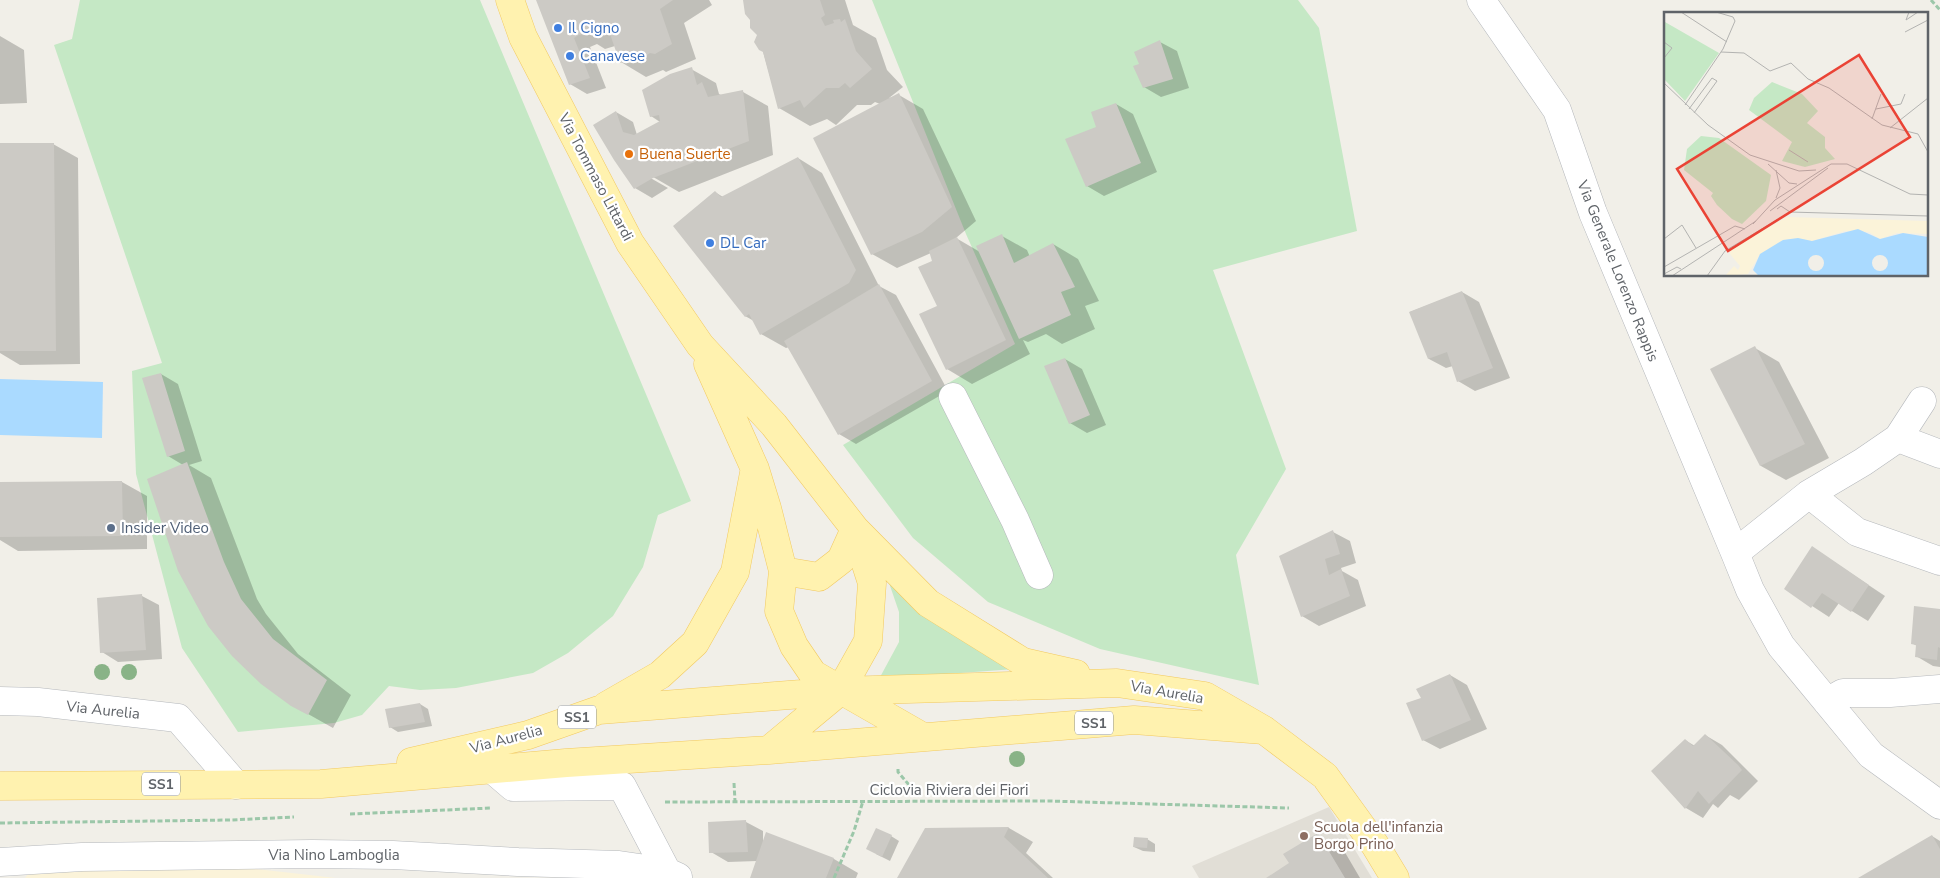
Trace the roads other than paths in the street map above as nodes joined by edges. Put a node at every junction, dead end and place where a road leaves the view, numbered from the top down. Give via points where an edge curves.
1 (510, 0) edge
2 (1481, 0) edge
3 (700, 345) junction
4 (953, 397) dead end
5 (1922, 401) dead end
6 (1898, 438) junction
7 (1940, 454) edge
8 (755, 470) junction
9 (1809, 494) junction
10 (855, 529) junction
11 (1735, 553) junction
12 (1940, 561) edge
13 (783, 571) junction
14 (1039, 575) dead end
15 (1116, 683) junction
16 (1940, 689) edge
17 (840, 691) junction
18 (0, 701) edge
19 (1827, 702) junction
20 (599, 710) junction
21 (1264, 730) junction
22 (924, 737) junction
23 (769, 750) junction
24 (492, 769) junction
25 (321, 784) junction
26 (236, 785) junction
27 (0, 786) edge
28 (1940, 805) edge
29 (0, 862) edge
30 (674, 875) edge
31 (1395, 878) edge

1 - 3 main road, Via Tommaso Littardi via 522,37 630,243
2 - 11 street, Via Generale Lorenzo Rappis via 1557,110 1593,213
3 - 8 main road, Via Tommaso Littardi
3 - 10 main road, Via Tommaso Littardi via 774,425
4 - 14 street
5 - 6 street
6 - 7 street
6 - 9 street
8 - 13 main road, Via Tommaso Littardi
8 - 20 main road via 735,572 696,643 660,675
9 - 11 street
9 - 12 street via 1857,532
10 - 13 main road via 841,560 819,577
10 - 15 main road, Via Tommaso Littardi via 928,603 1023,662
10 - 17 main road via 872,583 868,641
11 - 19 street, Via Generale Lorenzo Rappis via 1750,590 1781,646
13 - 17 main road, Via Tommaso Littardi via 779,611 794,646 813,674
15 - 17 main road, Via Aurelia / SS1
15 - 21 main road, Via Aurelia / SS1 via 1205,696
16 - 19 street via 1843,693
17 - 20 main road, Via Aurelia / SS1
17 - 22 main road
17 - 23 main road
18 - 26 street, Via Aurelia via 38,702 178,718
19 - 28 street, Via Generale Lorenzo Rappis via 1871,756
20 - 25 main road, Via Aurelia / SS1 via 528,735
21 - 22 main road, Via Aurelia / SS1 via 1134,720
21 - 31 main road, SS1 via 1324,776
22 - 23 main road, Via Aurelia / SS1
23 - 24 main road, Via Aurelia / SS1
24 - 25 main road, Via Aurelia / SS1
24 - 30 street via 513,787 622,786
25 - 26 main road, Via Aurelia / SS1
26 - 27 main road, Via Aurelia / SS1
29 - 30 street, Via Nino Lamboglia via 101,857 394,855 618,865

